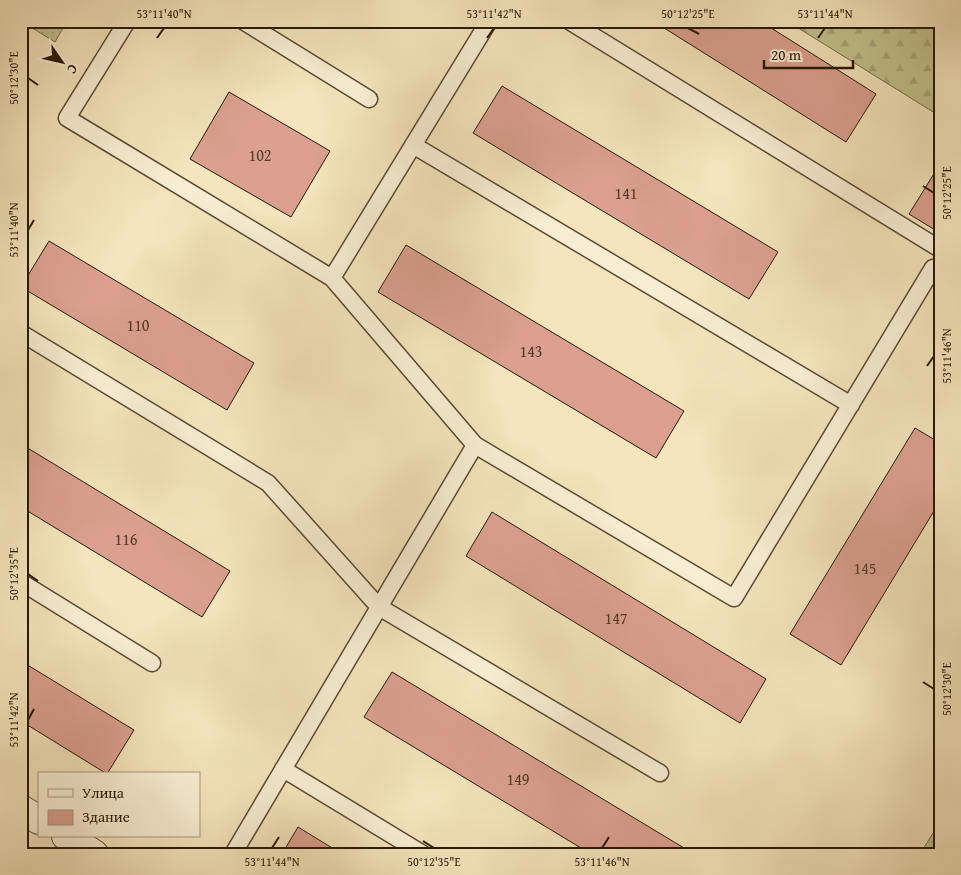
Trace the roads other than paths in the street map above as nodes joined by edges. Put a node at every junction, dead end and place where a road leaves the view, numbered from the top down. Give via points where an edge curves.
1 (122, 21) edge
2 (243, 21) edge
3 (489, 21) edge
4 (568, 21) edge
5 (369, 99) dead end
6 (414, 145) junction
7 (940, 249) edge
8 (938, 266) edge
9 (332, 278) junction
10 (21, 333) edge
11 (851, 405) junction
12 (476, 445) junction
13 (21, 582) edge
14 (379, 607) junction
15 (152, 663) dead end
16 (283, 769) junction
17 (660, 773) dead end
18 (21, 809) edge
19 (38, 819) edge
20 (69, 838) edge
21 (94, 854) edge
22 (233, 854) edge
23 (423, 854) edge

1 - 9 lane via 126,24 67,118
2 - 5 lane
3 - 6 lane
4 - 7 lane
6 - 9 lane
6 - 11 lane
8 - 11 lane
9 - 12 lane
10 - 14 lane via 268,483
11 - 12 lane via 734,598
12 - 14 lane
13 - 15 lane
14 - 16 lane
14 - 17 lane
16 - 22 lane
16 - 23 lane
18 - 19 street
20 - 21 street

